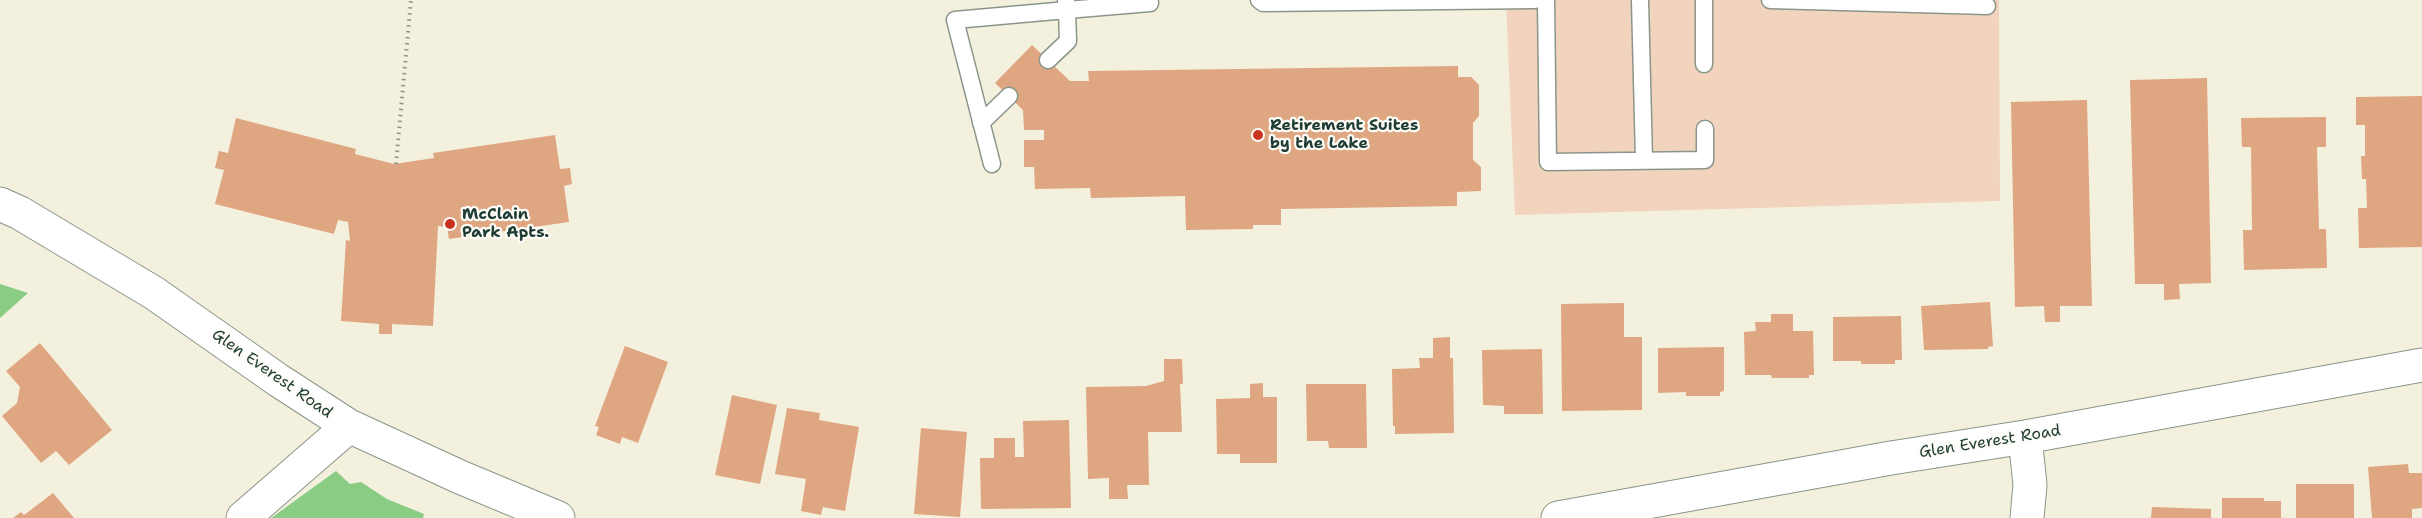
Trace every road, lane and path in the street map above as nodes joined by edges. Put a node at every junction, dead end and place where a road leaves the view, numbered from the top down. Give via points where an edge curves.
1 (411, 0) edge
2 (1259, 0) edge
3 (1535, 0) edge
4 (1546, 0) edge
5 (1640, 0) edge
6 (1704, 0) edge
7 (1770, 0) edge
8 (1149, 3) dead end
9 (1067, 5) edge
10 (1987, 6) dead end
11 (1048, 60) dead end
12 (1704, 64) dead end
13 (1009, 96) dead end
14 (981, 123) junction
15 (1705, 129) dead end
16 (1644, 160) junction
17 (396, 164) dead end
18 (992, 164) dead end
19 (0, 204) edge
20 (2422, 365) edge
21 (349, 426) junction
22 (2025, 437) junction
23 (243, 518) edge
24 (558, 518) edge
25 (1558, 518) edge
26 (2027, 518) edge

1 - 17 path
2 - 3 lane
4 - 16 lane via 1548,162
5 - 16 lane
6 - 12 lane
7 - 10 lane
8 - 9 lane
9 - 11 lane via 1068,41
9 - 14 lane via 956,20
13 - 14 lane
14 - 18 lane
15 - 16 lane via 1705,160
19 - 21 street, Glen Everest Road via 154,293
20 - 22 street, Glen Everest Road
21 - 23 street
21 - 24 street, Glen Everest Road
22 - 25 street, Glen Everest Road
22 - 26 street via 2030,485

